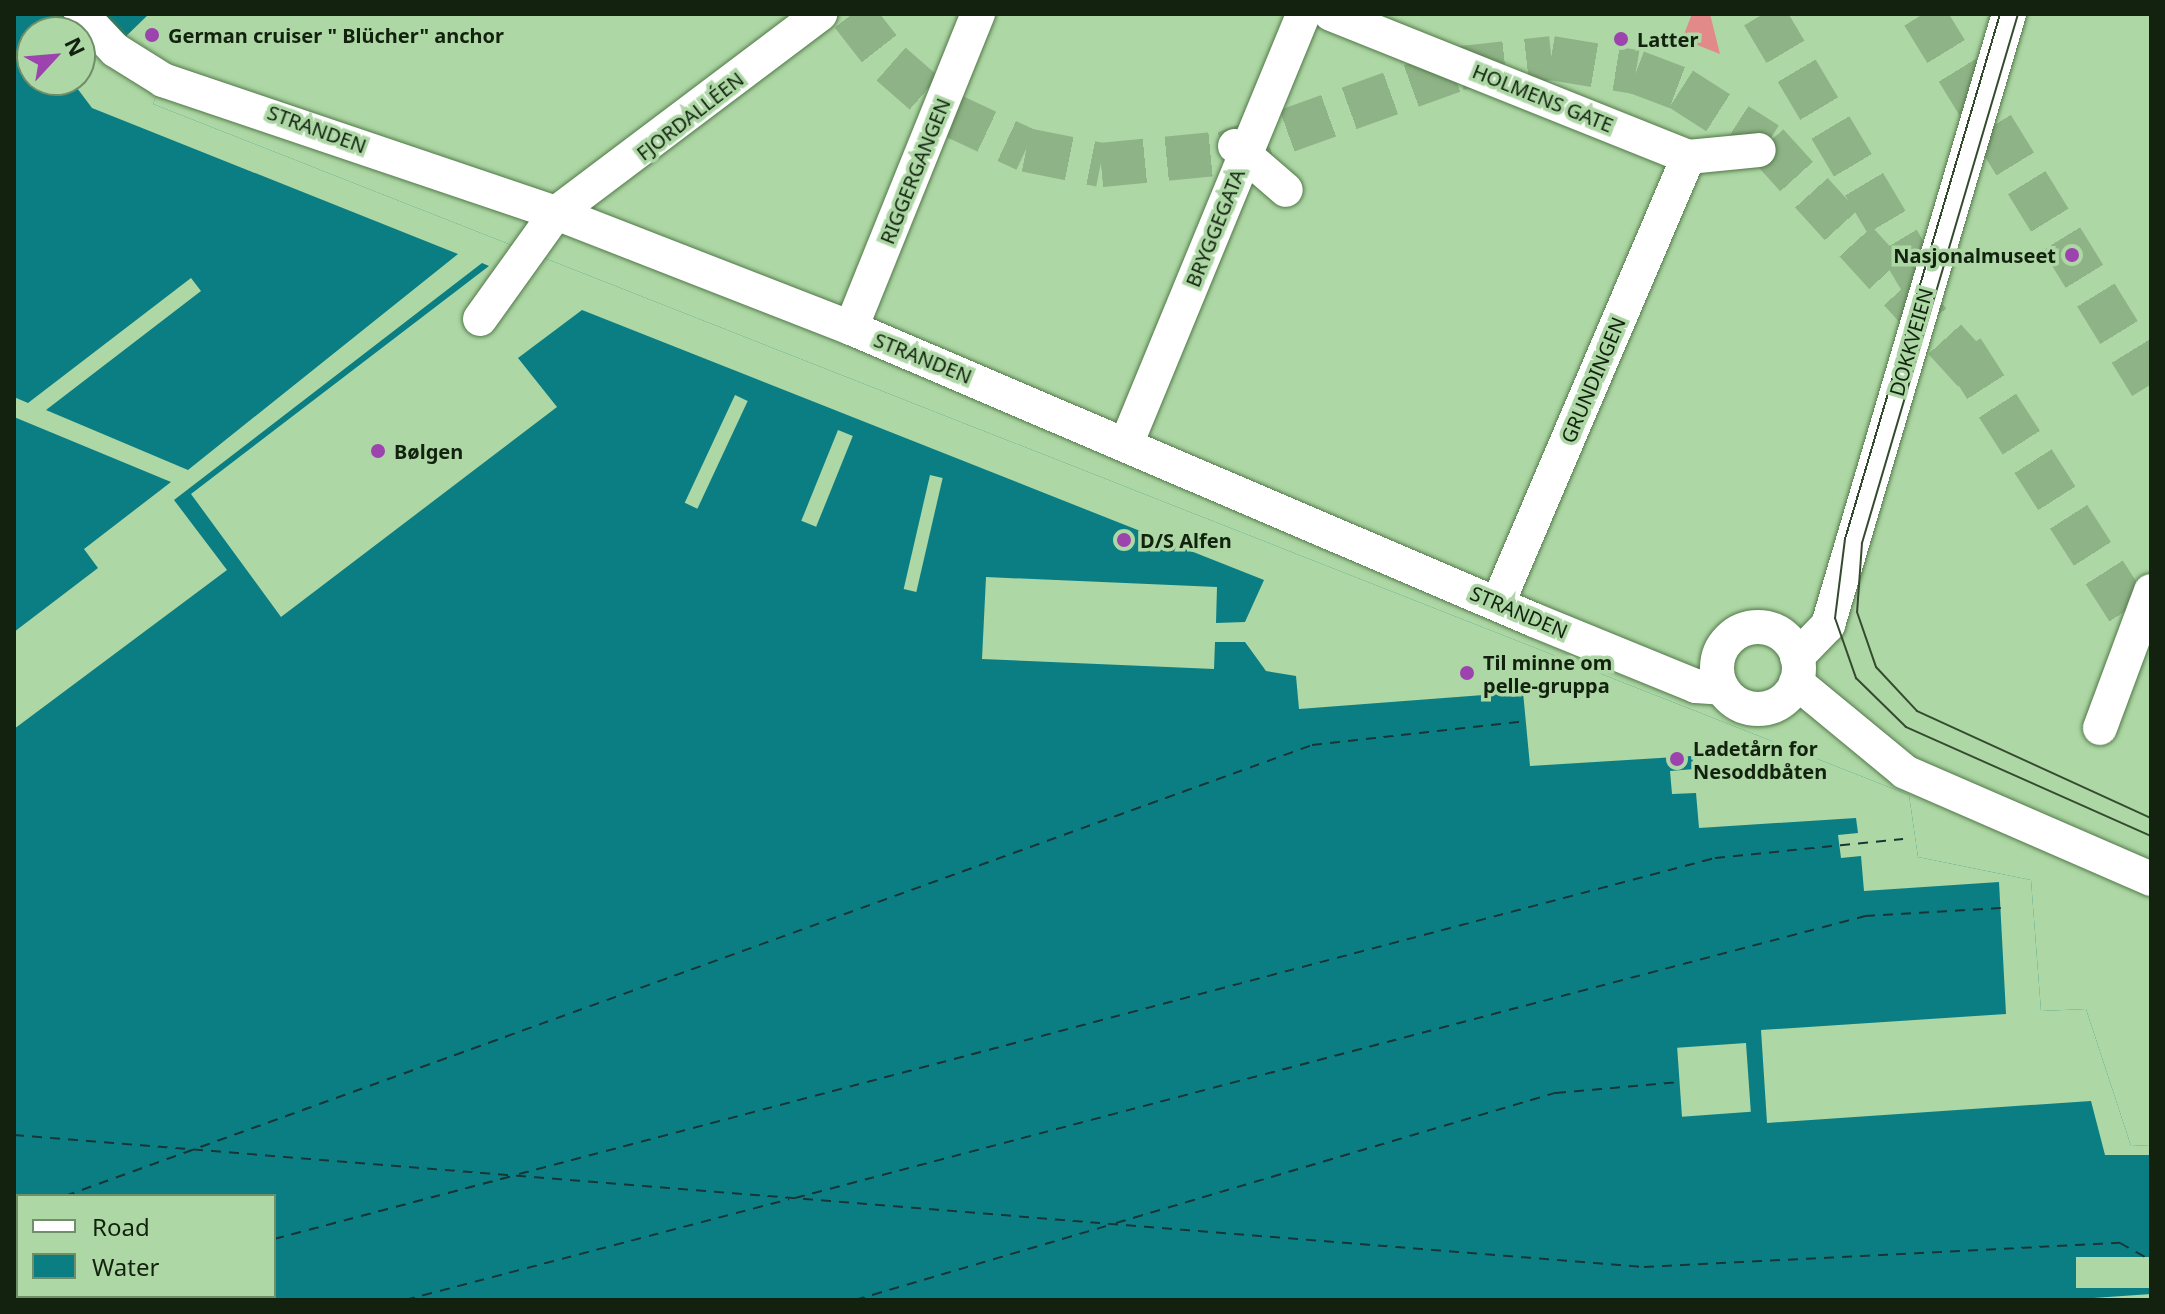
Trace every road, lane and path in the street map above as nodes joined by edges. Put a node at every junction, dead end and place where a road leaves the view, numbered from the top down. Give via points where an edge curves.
1 (81, 14) edge
2 (820, 14) edge
3 (978, 14) edge
4 (1303, 14) edge
5 (2009, 14) edge
6 (1341, 16) edge
7 (1240, 150) junction
8 (1759, 150) dead end
9 (1688, 157) junction
10 (1286, 190) dead end
11 (556, 213) junction
12 (480, 319) dead end
13 (851, 328) junction
14 (1127, 442) junction
15 (2151, 591) edge
16 (1498, 603) junction
17 (1797, 670) junction
18 (1722, 688) junction
19 (2100, 728) dead end
20 (2151, 879) edge

1 - 11 street, STRANDEN via 115,50 163,80
2 - 11 street, FJORDALLÉEN
3 - 13 street, RIGGERGANGEN
4 - 7 street, BRYGGEGATA
5 - 17 street, DOKKVEIEN via 1828,625
6 - 9 street, HOLMENS GATE
7 - 10 street
7 - 14 street, BRYGGEGATA
8 - 9 street, HOLMENS GATE
9 - 16 street, GRUNDINGEN
11 - 12 street, FJORDALLÉEN
11 - 13 street, STRANDEN
13 - 14 street, STRANDEN
14 - 16 street, STRANDEN
15 - 19 street
16 - 18 street, STRANDEN via 1696,686
17 - 18 street, DOKKVEIEN via 1780,702 1755,709
17 - 18 street via 1769,628 1742,630 1722,648
17 - 20 street via 1905,772

